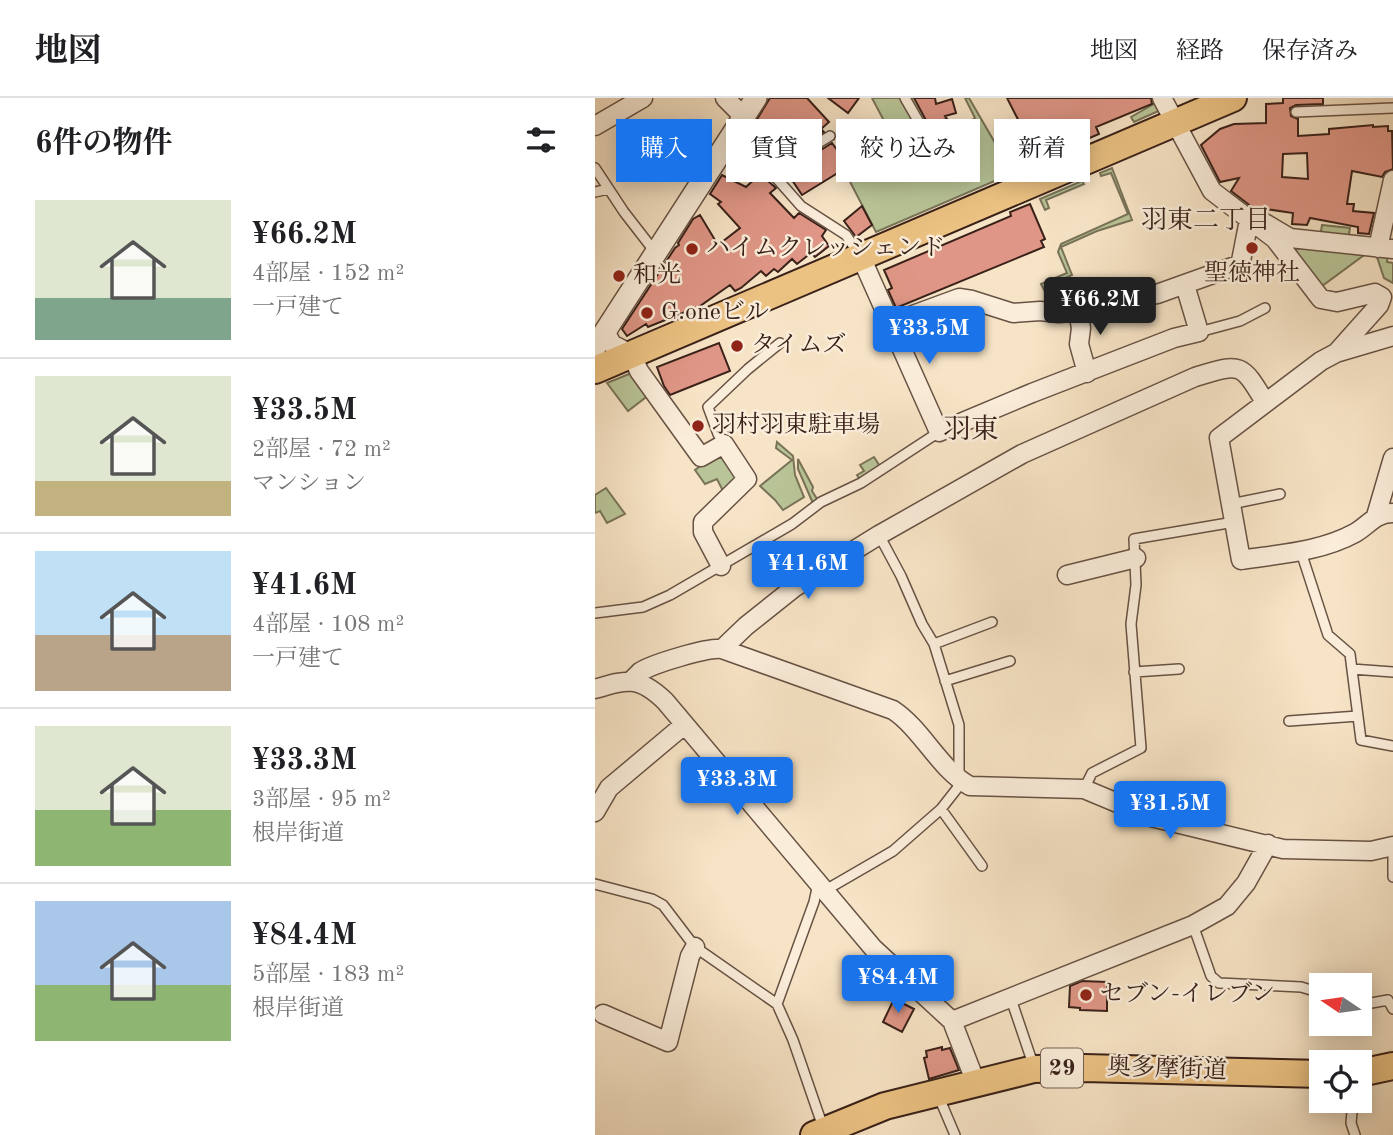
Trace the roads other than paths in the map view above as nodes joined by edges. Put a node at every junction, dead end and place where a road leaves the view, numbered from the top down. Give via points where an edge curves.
1 (643, 98) edge
2 (725, 98) edge
3 (756, 98) edge
4 (905, 98) edge
5 (1162, 98) edge
6 (1217, 101) edge
7 (1393, 108) edge
8 (1296, 112) dead end
9 (743, 117) joint
10 (917, 119) edge
11 (1176, 122) junction
12 (595, 125) edge
13 (830, 136) dead end
14 (822, 141) edge
15 (726, 144) edge
16 (595, 168) edge
17 (1393, 180) edge
18 (780, 182) edge
19 (608, 189) junction
20 (595, 192) edge
21 (1249, 220) junction
22 (1385, 248) edge
23 (655, 252) junction
24 (861, 257) junction
25 (1185, 285) junction
26 (1265, 308) dead end
27 (1078, 311) junction
28 (891, 323) junction
29 (1199, 332) junction
30 (1393, 335) edge
31 (600, 339) edge
32 (780, 343) dead end
33 (1336, 353) junction
34 (632, 355) junction
35 (595, 370) edge
36 (1087, 373) junction
37 (1265, 402) junction
38 (939, 432) junction
39 (724, 444) junction
40 (1393, 458) edge
41 (1280, 494) dead end
42 (1231, 504) junction
43 (1385, 515) edge
44 (1234, 522) junction
45 (879, 535) junction
46 (1301, 552) junction
47 (1136, 558) junction
48 (721, 566) junction
49 (1067, 575) dead end
50 (595, 613) edge
51 (992, 622) dead end
52 (934, 644) junction
53 (722, 649) junction
54 (1010, 661) dead end
55 (1179, 669) dead end
56 (1352, 669) junction
57 (1134, 672) junction
58 (1393, 672) edge
59 (632, 680) junction
60 (945, 681) junction
61 (599, 688) edge
62 (1358, 716) junction
63 (1289, 721) dead end
64 (684, 725) junction
65 (1393, 746) edge
66 (959, 779) junction
67 (1084, 789) junction
68 (941, 809) junction
69 (595, 812) edge
70 (1268, 844) junction
71 (1393, 845) edge
72 (1393, 853) edge
73 (982, 866) dead end
74 (1393, 877) edge
75 (595, 884) edge
76 (821, 888) junction
77 (1192, 925) junction
78 (695, 947) junction
79 (1309, 989) edge
80 (1011, 999) junction
81 (1372, 1003) edge
82 (777, 1004) junction
83 (1393, 1009) edge
84 (599, 1013) edge
85 (952, 1021) junction
86 (1393, 1066) edge
87 (1034, 1069) junction
88 (1372, 1070) edge
89 (1309, 1074) edge
90 (976, 1083) junction
91 (937, 1093) junction
92 (1352, 1113) edge
93 (821, 1133) edge
94 (955, 1135) edge
95 (1355, 1135) edge

1 - 12 street
2 - 9 street
3 - 9 street
4 - 10 lane
5 - 11 street
6 - 11 main road
7 - 8 lane
11 - 21 street via 1208,186
11 - 24 main road
13 - 14 lane
15 - 23 street
16 - 19 lane
17 - 22 street
18 - 24 lane via 801,206 846,235
19 - 20 lane
19 - 23 lane
21 - 22 street via 1262,220 1290,238
21 - 25 street via 1238,265
21 - 33 street via 1275,239 1321,299 1337,302 1375,293 1382,297
23 - 31 street
24 - 28 street
24 - 34 main road
25 - 27 street
25 - 29 street
26 - 29 lane via 1240,321
27 - 28 street via 1013,313 959,298
27 - 36 street via 1079,344
28 - 38 street
29 - 36 street
30 - 33 street
31 - 34 street
32 - 39 lane via 708,407
33 - 37 street
34 - 35 main road
34 - 39 street via 701,457
36 - 38 street
37 - 42 street via 1219,438
37 - 45 street via 1243,370 1195,377 1022,454
38 - 48 lane
39 - 48 street via 747,480 703,522 703,532
40 - 43 street
41 - 42 lane
42 - 44 street
43 - 46 street via 1351,535
44 - 46 street via 1241,560
44 - 47 lane via 1135,539
45 - 52 lane
45 - 53 street via 795,587
46 - 56 lane via 1328,635 1350,654
47 - 49 street
47 - 57 lane via 1131,624
48 - 50 lane via 643,607
51 - 52 lane
52 - 60 lane
53 - 59 street via 707,649 640,672
53 - 66 street via 893,710
54 - 60 lane
55 - 57 lane
56 - 58 lane
56 - 62 lane
57 - 67 lane via 1141,748 1092,773
59 - 61 street
59 - 64 street via 655,692
60 - 66 lane via 958,725
62 - 63 lane
62 - 65 lane via 1361,740
64 - 69 street via 609,788
64 - 76 street
66 - 67 street via 983,788
66 - 68 lane
67 - 70 street via 1151,817
68 - 73 lane
68 - 76 lane via 893,851
70 - 71 street via 1313,851
70 - 77 street via 1227,906
72 - 74 lane
75 - 78 lane via 663,905
76 - 82 lane
76 - 85 street via 873,948
77 - 79 lane via 1211,976 1219,983
77 - 80 street
78 - 82 lane
78 - 84 street via 668,1042
80 - 85 street
80 - 87 lane
81 - 83 lane via 1388,1000
82 - 93 lane via 793,1040
85 - 90 street
86 - 88 main road
87 - 89 main road, 奥多摩街道 / 29
87 - 90 main road, 奥多摩街道 / 29
90 - 91 main road, 奥多摩街道 / 29
91 - 93 main road, 奥多摩街道 / 29 via 871,1111
91 - 94 lane
92 - 95 lane

